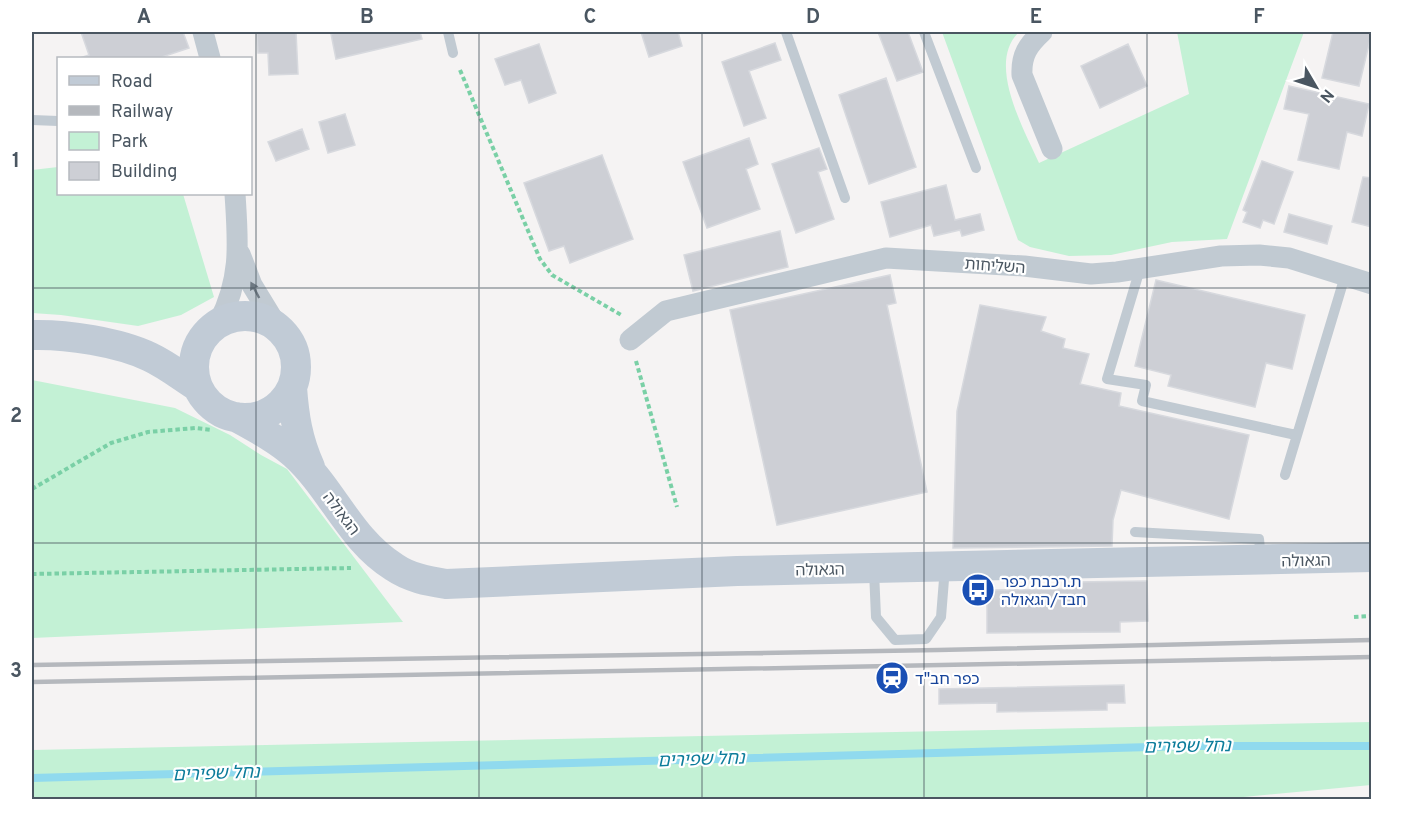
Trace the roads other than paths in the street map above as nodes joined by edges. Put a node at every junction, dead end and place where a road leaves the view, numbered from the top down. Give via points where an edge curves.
1 (203, 32) edge
2 (448, 32) edge
3 (786, 32) edge
4 (924, 32) edge
5 (1042, 32) edge
6 (453, 53) road end
7 (210, 57) edge
8 (32, 120) edge
9 (57, 121) edge
10 (1052, 149) dead end
11 (976, 168) dead end
12 (235, 195) edge
13 (845, 198) dead end
14 (239, 250) junction
15 (1140, 268) junction
16 (1345, 276) junction
17 (1371, 284) edge
18 (278, 326) junction
19 (213, 327) junction
20 (32, 335) edge
21 (630, 340) road end
22 (122, 347) junction
23 (198, 387) junction
24 (292, 387) junction
25 (227, 424) junction
26 (1296, 435) junction
27 (314, 475) junction
28 (1285, 475) dead end
29 (1135, 532) dead end
30 (1371, 558) edge
31 (1261, 561) junction
32 (945, 567) junction
33 (874, 568) junction

1 - 7 street
2 - 6 lane
3 - 13 lane
4 - 11 lane
5 - 10 street via 1024,52 1022,75
8 - 9 lane
12 - 14 street
18 -> 14 street via 252,285
14 - 19 street via 229,303
15 - 16 street, השליחות via 1221,256 1259,255 1289,258
15 - 21 street, השליחות via 1091,274 886,258 666,311
15 - 26 lane via 1107,379 1146,385 1142,401
16 - 17 street, השליחות
16 - 26 lane
18 - 19 main road via 249,315 234,316
18 - 24 main road via 289,338 295,354
19 - 22 main road via 182,343
19 - 23 main road via 200,341 194,364
20 - 22 main road
22 - 23 main road via 150,357
23 - 25 main road
24 - 25 main road via 283,402 269,412
24 - 27 main road, הגאולה via 295,426
25 - 27 main road, הגאולה via 277,441
26 - 28 lane
27 - 33 main road, הגאולה via 366,543 394,568 422,580 446,584
29 - 31 lane via 1259,539
30 - 31 main road, הגאולה
31 - 32 main road, הגאולה
32 - 33 main road, הגאולה
32 - 33 lane via 940,617 926,639 895,640 876,617

